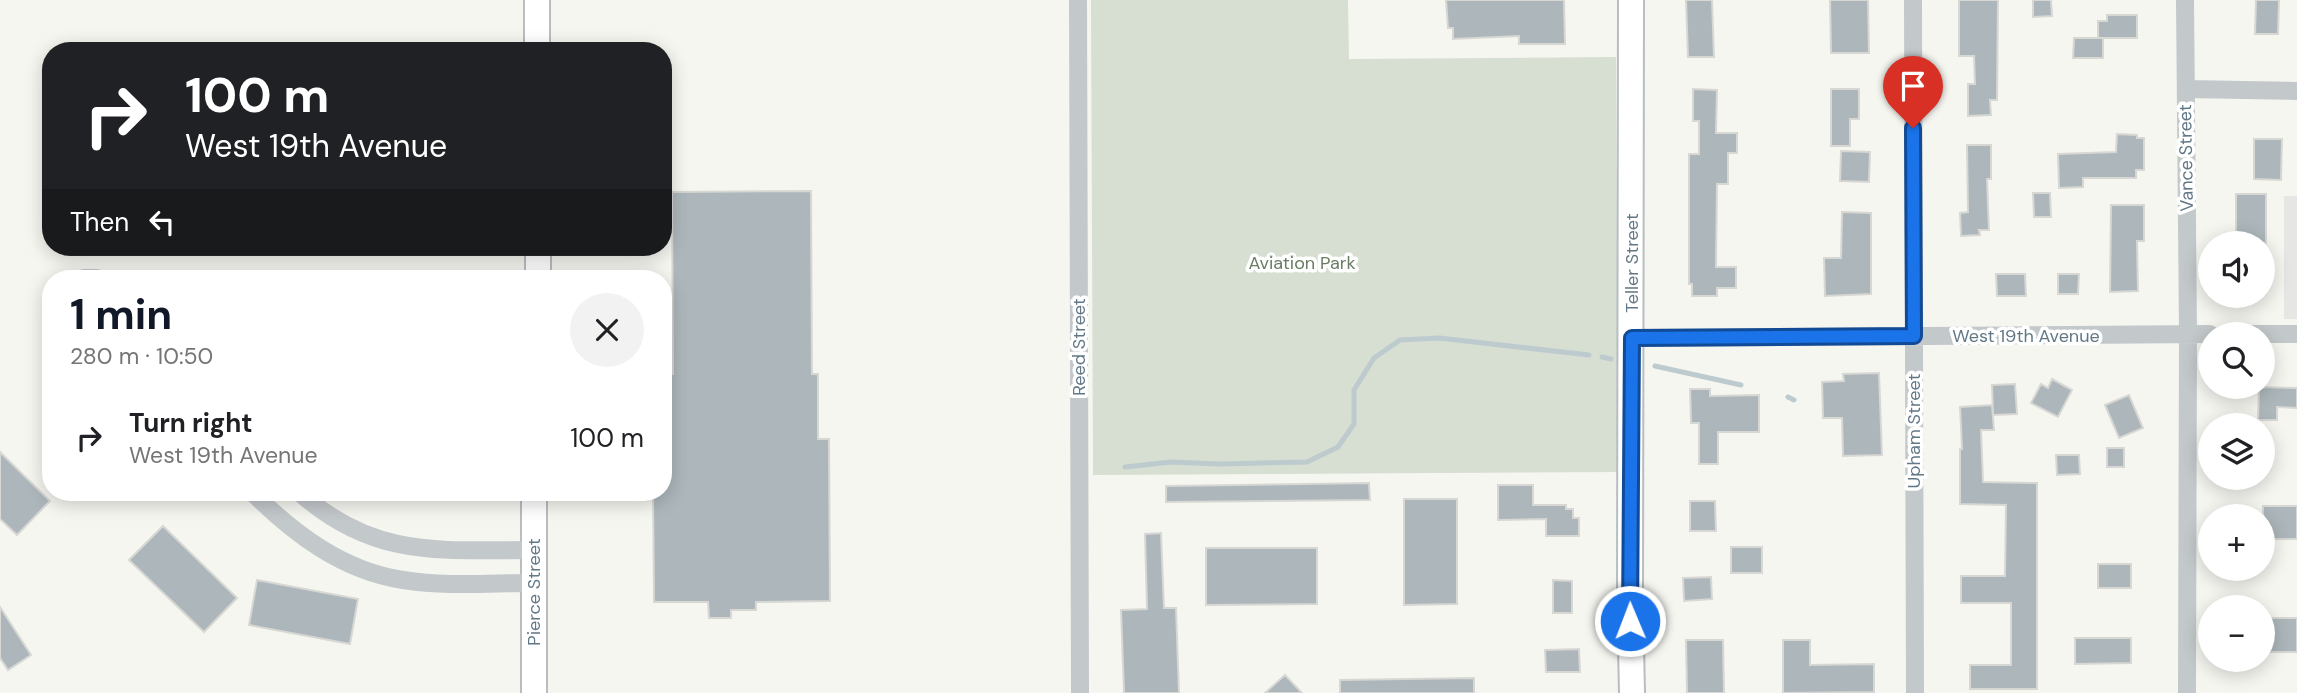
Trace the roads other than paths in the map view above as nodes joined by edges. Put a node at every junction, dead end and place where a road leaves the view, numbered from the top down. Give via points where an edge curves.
1 (537, 0) edge
2 (1078, 0) edge
3 (1631, 0) edge
4 (1913, 0) edge
5 (2185, 0) edge
6 (537, 42) edge
7 (2186, 89) junction
8 (2297, 90) edge
9 (2188, 334) junction
10 (2198, 334) edge
11 (2275, 334) edge
12 (2297, 334) edge
13 (1914, 336) junction
14 (1632, 338) junction
15 (261, 501) edge
16 (311, 501) edge
17 (534, 501) edge
18 (533, 550) junction
19 (533, 583) junction
20 (534, 693) edge
21 (1080, 693) edge
22 (1632, 693) edge
23 (1915, 693) edge
24 (2187, 693) edge

1 - 6 street
2 - 21 street, Reed Street
3 - 14 street, Teller Street
4 - 13 street, Upham Street
5 - 7 street, Vance Street
7 - 8 street
7 - 9 street, Vance Street
9 - 10 street, West 19th Avenue
9 - 13 street, West 19th Avenue
9 - 24 street, Vance Street
11 - 12 street
13 - 14 street, West 19th Avenue
13 - 23 street, Upham Street
14 - 22 street, Teller Street
15 - 19 street via 309,542 363,570 425,583
16 - 18 street via 342,523 391,544 427,550
17 - 18 street, Pierce Street
18 - 19 street, Pierce Street
19 - 20 street, Pierce Street

